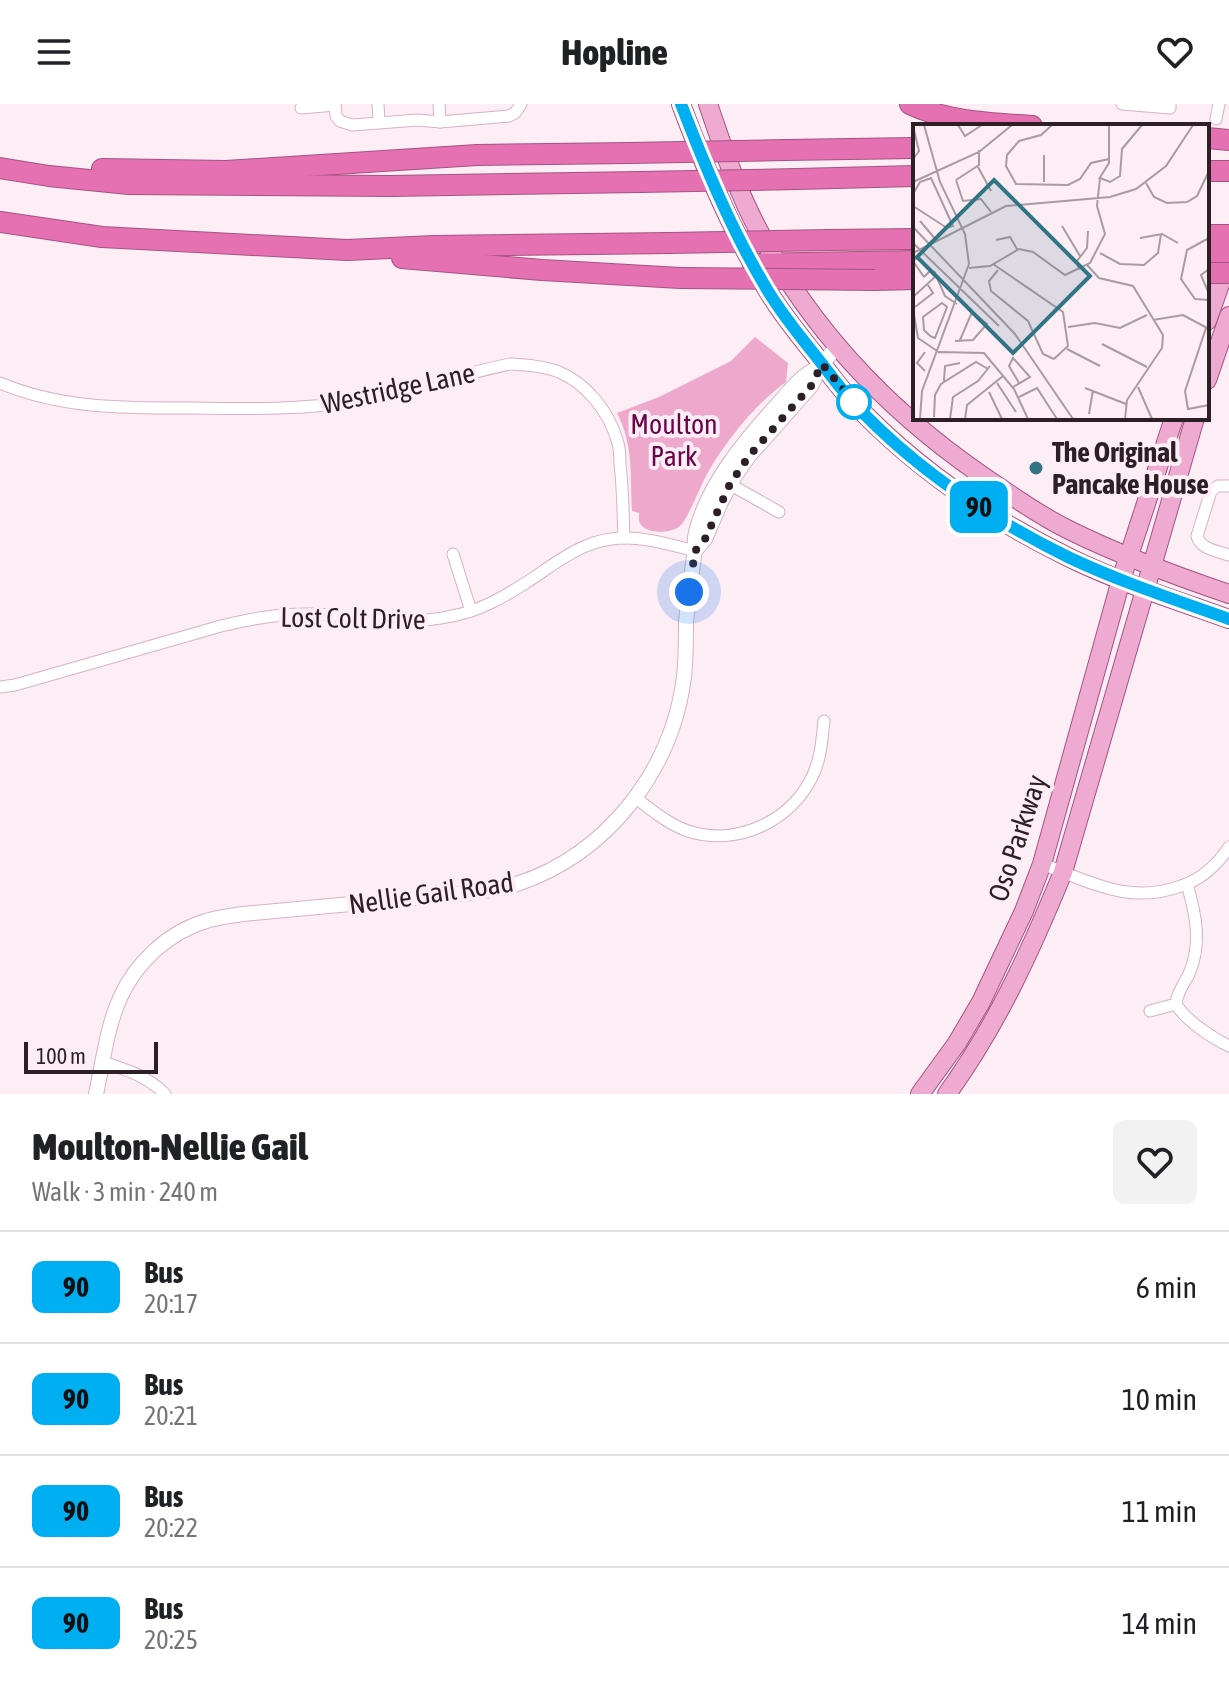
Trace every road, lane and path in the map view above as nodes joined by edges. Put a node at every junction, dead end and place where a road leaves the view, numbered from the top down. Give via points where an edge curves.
1 (335, 104) edge
2 (378, 104) edge
3 (439, 104) edge
4 (521, 104) edge
5 (681, 104) edge
6 (708, 104) edge
7 (910, 104) edge
8 (1122, 104) edge
9 (1170, 104) edge
10 (1219, 104) edge
11 (301, 108) dead end
12 (379, 122) junction
13 (440, 122) junction
14 (1012, 124) edge
15 (1214, 137) edge
16 (913, 148) edge
17 (1229, 149) edge
18 (0, 166) edge
19 (913, 176) edge
20 (0, 222) edge
21 (913, 239) edge
22 (347, 250) junction
23 (1209, 255) edge
24 (1229, 257) edge
25 (913, 261) edge
26 (753, 264) junction
27 (777, 264) junction
28 (913, 279) edge
29 (1209, 315) edge
30 (1229, 316) edge
31 (1219, 338) edge
32 (837, 347) junction
33 (822, 364) junction
34 (1209, 373) edge
35 (0, 383) edge
36 (1173, 420) edge
37 (1194, 420) edge
38 (725, 481) junction
39 (1229, 486) edge
40 (779, 512) dead end
41 (624, 538) junction
42 (695, 551) junction
43 (453, 554) dead end
44 (1229, 555) edge
45 (1128, 557) junction
46 (1152, 566) junction
47 (1121, 580) junction
48 (1145, 589) junction
49 (1229, 594) edge
50 (471, 611) junction
51 (1229, 619) edge
52 (0, 687) edge
53 (824, 721) dead end
54 (636, 798) junction
55 (1229, 847) edge
56 (1042, 864) junction
57 (1063, 872) junction
58 (1187, 884) junction
59 (1176, 1004) junction
60 (1150, 1011) dead end
61 (1229, 1046) edge
62 (103, 1062) junction
63 (96, 1094) edge
64 (165, 1094) edge
65 (920, 1094) edge
66 (947, 1094) edge

1 - 11 street
1 - 12 street via 336,116 345,124
2 - 12 street
3 - 13 street
4 - 13 street via 509,116
5 - 26 main road
6 - 27 main road via 744,201
7 - 14 highway via 961,119
8 - 9 street
10 - 15 street
12 - 13 street
15 - 17 highway
16 - 18 highway, bridge via 477,155 226,171
18 - 19 highway, bridge via 129,184 390,186
20 - 22 highway via 102,237
21 - 22 highway, bridge
22 - 28 highway, bridge via 394,258 680,278
23 - 24 highway
24 - 29 main road
25 - 27 highway
26 - 27 highway
26 - 33 main road
27 - 32 main road
30 - 31 main road
31 - 34 main road
32 - 33 street, Nellie Gail Road
32 - 45 main road via 907,419 967,466 1029,507
33 - 38 street, Nellie Gail Road via 811,386
33 - 47 main road via 878,427 962,496 1067,556
35 - 41 street, Westridge Lane via 87,406 254,409 364,399 510,364 560,372 595,400 618,441
36 - 45 main road, Oso Parkway
37 - 46 main road, Oso Parkway
38 - 40 street
38 - 42 street, Nellie Gail Road via 705,539
39 - 44 street via 1211,491 1197,536 1202,545
41 - 42 street, Lost Colt Drive
41 - 50 street, Lost Colt Drive via 586,546
42 - 54 street, Nellie Gail Road via 679,703 667,745
43 - 50 street
45 - 46 main road
45 - 47 main road, Oso Parkway
46 - 48 main road, Oso Parkway
46 - 49 main road
47 - 48 main road
47 - 56 main road, Oso Parkway
48 - 51 main road
48 - 57 main road, Oso Parkway
50 - 52 street, Lost Colt Drive via 415,621 310,614 249,619
53 - 54 street via 814,773 804,791 776,819 757,829 718,836 687,831
54 - 62 street, Nellie Gail Road via 579,852 517,883 469,893 243,914 193,926 156,949 133,975 116,1009
55 - 58 street via 1206,873
56 - 57 street
56 - 65 main road, Oso Parkway via 981,1002
57 - 58 street via 1132,893 1164,892
57 - 66 main road, Oso Parkway via 1004,1004
58 - 59 street via 1197,929 1196,954
59 - 60 street
59 - 61 street via 1188,1019
62 - 63 street, Nellie Gail Road
62 - 64 street via 138,1074

